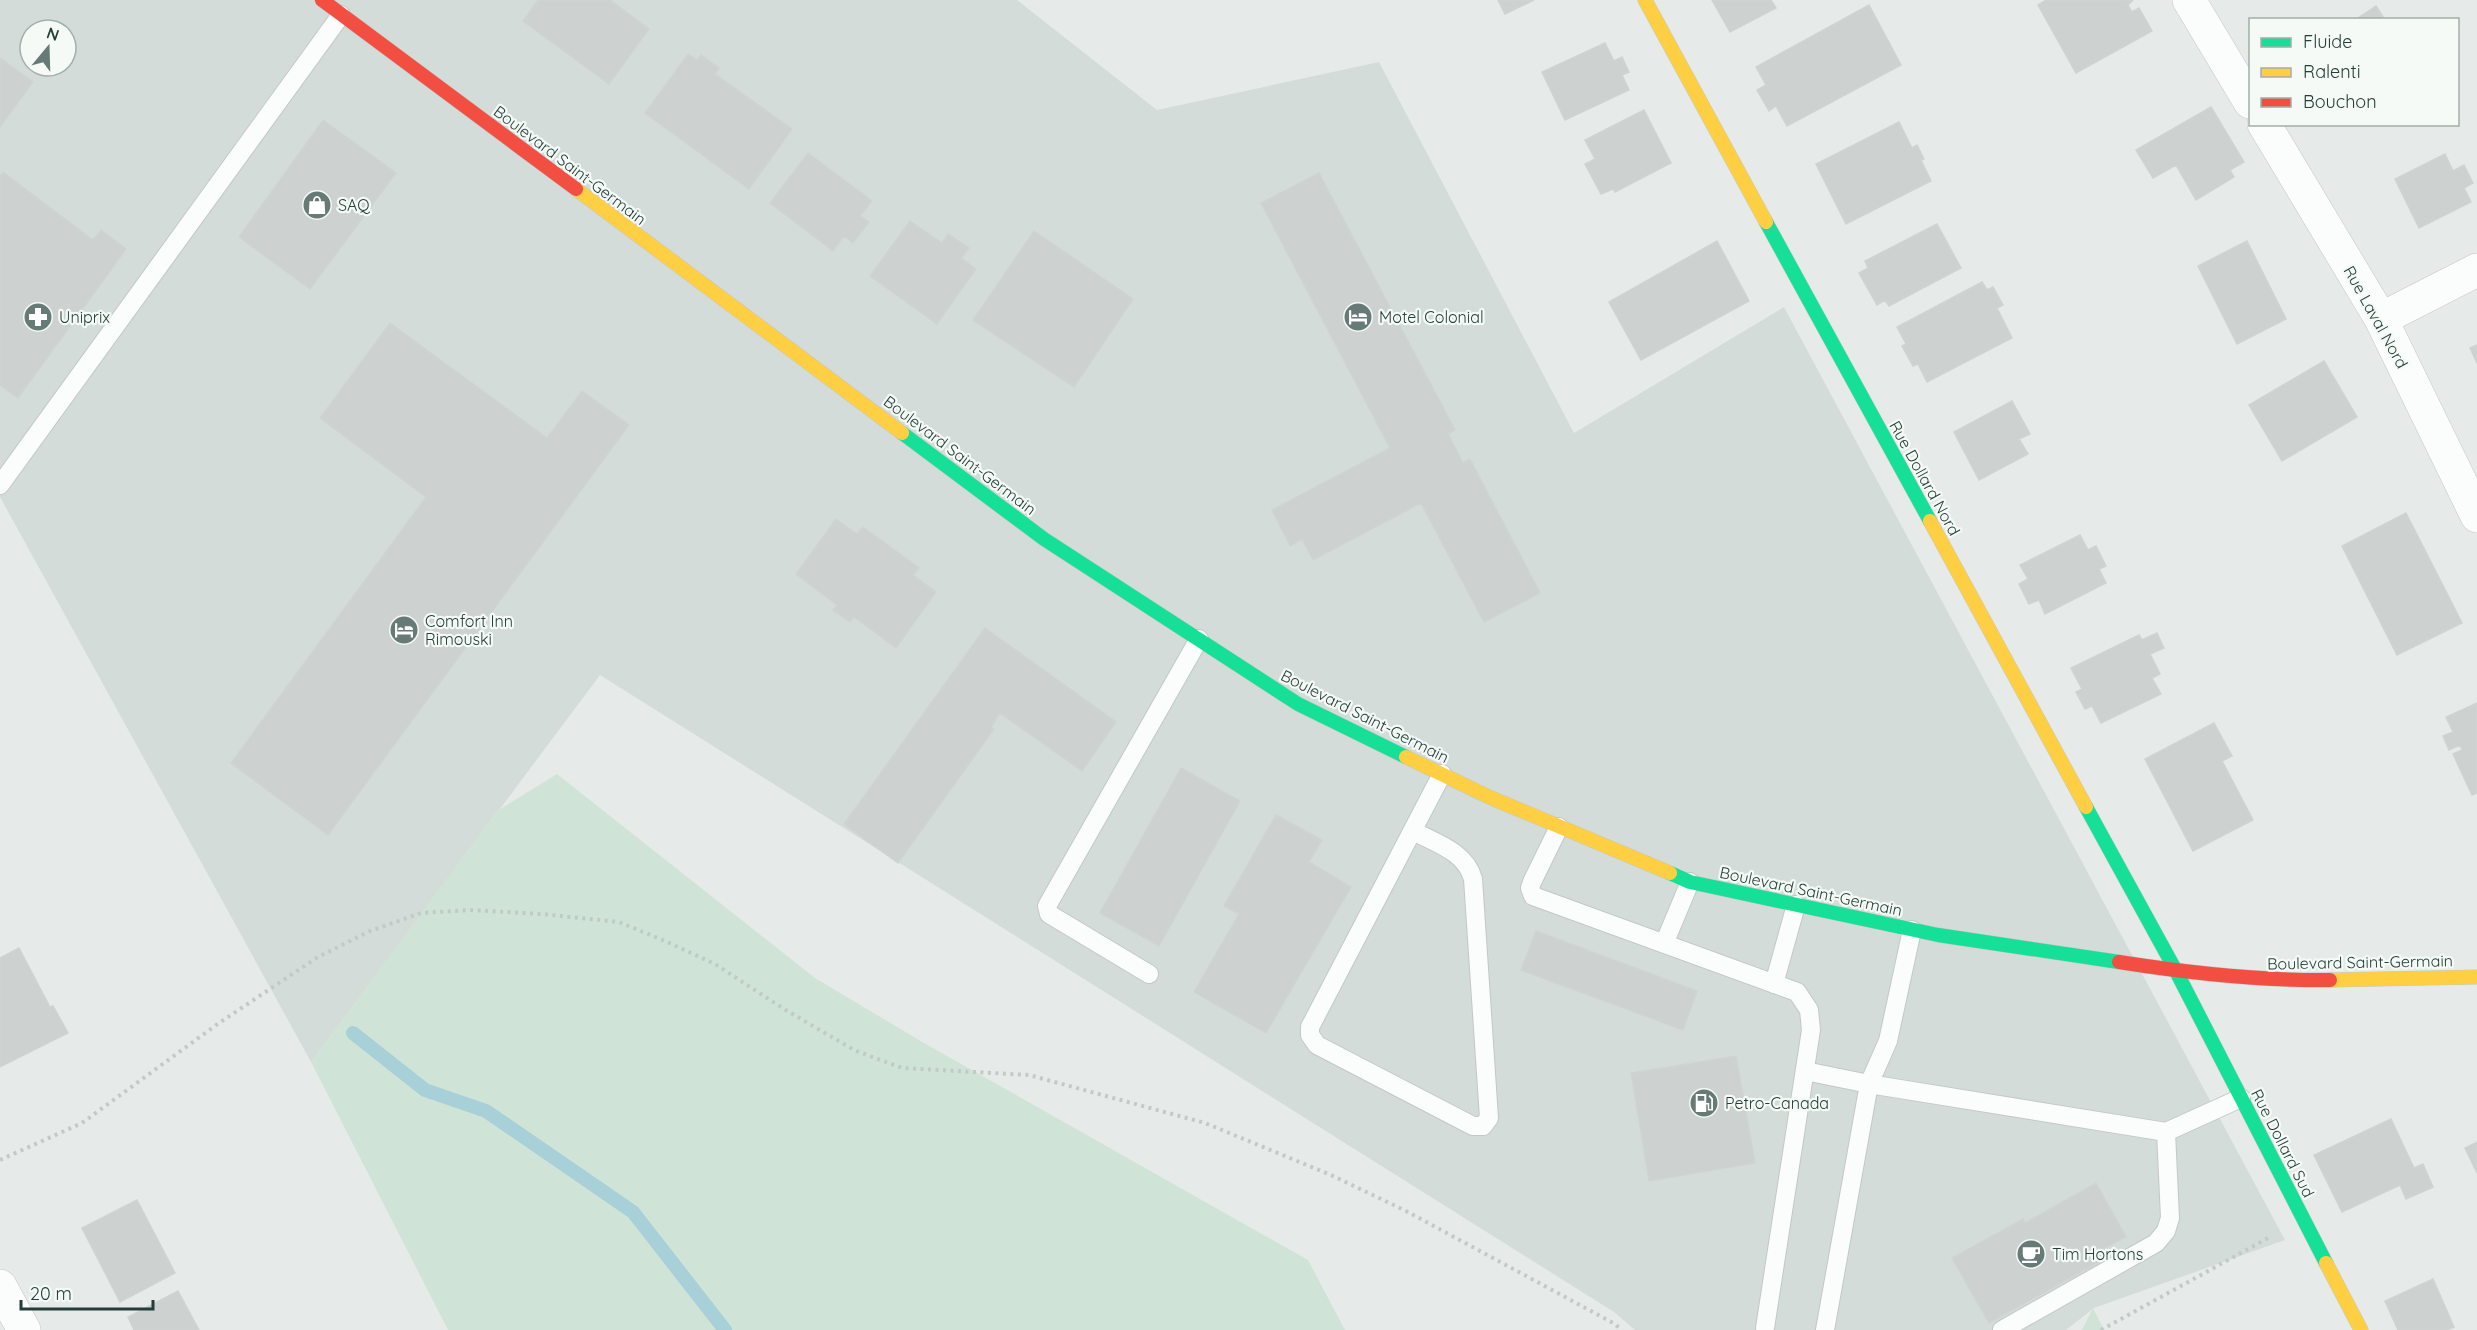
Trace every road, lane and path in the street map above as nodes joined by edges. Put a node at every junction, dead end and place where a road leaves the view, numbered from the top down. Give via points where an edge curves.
1 (322, 0) edge
2 (1645, 0) edge
3 (2189, 0) edge
4 (341, 15) junction
5 (2249, 100) edge
6 (2265, 126) edge
7 (2477, 270) edge
8 (2381, 319) junction
9 (0, 485) edge
10 (2477, 516) edge
11 (1199, 639) junction
12 (1442, 774) junction
13 (1559, 827) junction
14 (1413, 831) junction
15 (1690, 882) junction
16 (1796, 905) junction
17 (1912, 930) junction
18 (1664, 944) junction
19 (2176, 971) junction
20 (1149, 974) dead end
21 (2477, 977) edge
22 (1773, 984) junction
23 (1805, 1071) junction
24 (1869, 1084) junction
25 (2241, 1098) junction
26 (2166, 1132) junction
27 (0, 1160) edge
28 (2303, 1219) junction
29 (0, 1286) edge
30 (1765, 1328) dead end
31 (24, 1330) edge
32 (1621, 1330) edge
33 (1825, 1330) edge
34 (2002, 1330) edge
35 (2101, 1330) edge
36 (2361, 1330) edge

1 - 4 main road, Boulevard Saint-Germain
2 - 19 main road, Rue Dollard Nord
3 - 5 street
4 - 9 lane
4 - 11 main road, Boulevard Saint-Germain via 1044,539
6 - 8 street, Rue Laval Nord
7 - 8 street
8 - 10 street, Rue Laval Nord
11 - 12 main road, Boulevard Saint-Germain via 1298,704
11 - 20 lane via 1047,906 1049,914
12 - 13 main road, Boulevard Saint-Germain
12 - 14 lane
13 - 15 main road, Boulevard Saint-Germain
13 - 18 lane via 1532,882 1533,896
14 - 14 lane via 1310,1035 1317,1045 1473,1126 1483,1126 1489,1119 1473,879 1462,857
15 - 16 main road, Boulevard Saint-Germain
15 - 18 lane
16 - 17 main road, Boulevard Saint-Germain
16 - 22 lane
17 - 19 main road, Boulevard Saint-Germain
17 - 24 lane via 1888,1041
18 - 22 lane
19 - 21 main road, Boulevard Saint-Germain via 2277,981
19 - 25 main road, Rue Dollard Sud
22 - 23 lane via 1797,992 1809,1010 1811,1030
23 - 24 lane
23 - 30 lane
24 - 26 lane
24 - 33 lane
25 - 26 lane
25 - 28 main road, Rue Dollard Sud
26 - 34 lane via 2170,1218 2157,1243
27 - 32 path via 82,1123 219,1023 318,957 370,931 421,913 470,910 542,914 618,922 665,941 715,964 854,1050 902,1068 1029,1076 1205,1123 1406,1211
28 - 35 path
28 - 36 main road, Rue Dollard Sud
29 - 31 street

